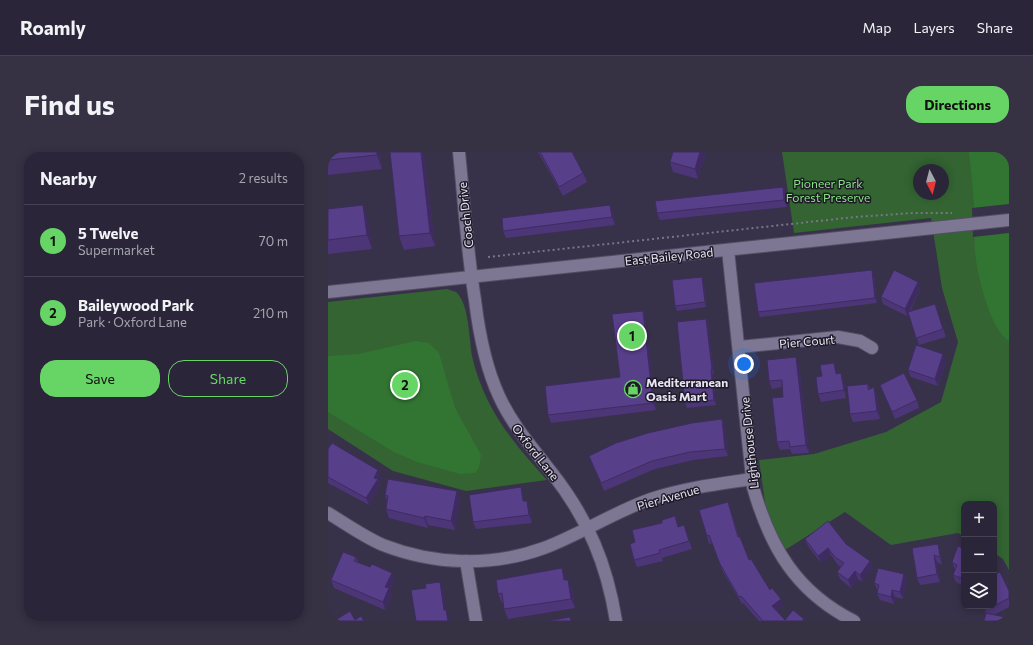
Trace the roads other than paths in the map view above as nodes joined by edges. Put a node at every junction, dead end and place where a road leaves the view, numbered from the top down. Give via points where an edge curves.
1 (459, 152) edge
2 (1009, 220) edge
3 (728, 250) junction
4 (471, 278) junction
5 (328, 292) edge
6 (739, 347) junction
7 (872, 348) dead end
8 (752, 479) junction
9 (329, 516) edge
10 (588, 527) junction
11 (466, 561) junction
12 (476, 621) edge
13 (616, 621) edge
14 (854, 621) edge

1 - 4 street, Coach Drive
2 - 3 street, East Bailey Road
3 - 4 street, East Bailey Road
3 - 6 street, Lighthouse Drive
4 - 5 street, East Bailey Road
4 - 10 street, Oxford Lane via 479,331 487,365 499,398 522,436 571,498
6 - 7 street, Pier Court via 838,338 860,341
6 - 8 street, Lighthouse Drive
8 - 10 street, Pier Avenue via 677,492 612,514
8 - 14 street, Lighthouse Drive via 763,521 787,565 810,592
9 - 11 street, Pier Avenue via 403,552
10 - 11 street, Pier Avenue via 528,553 498,559
10 - 13 street, Oxford Lane via 603,562
11 - 12 street

